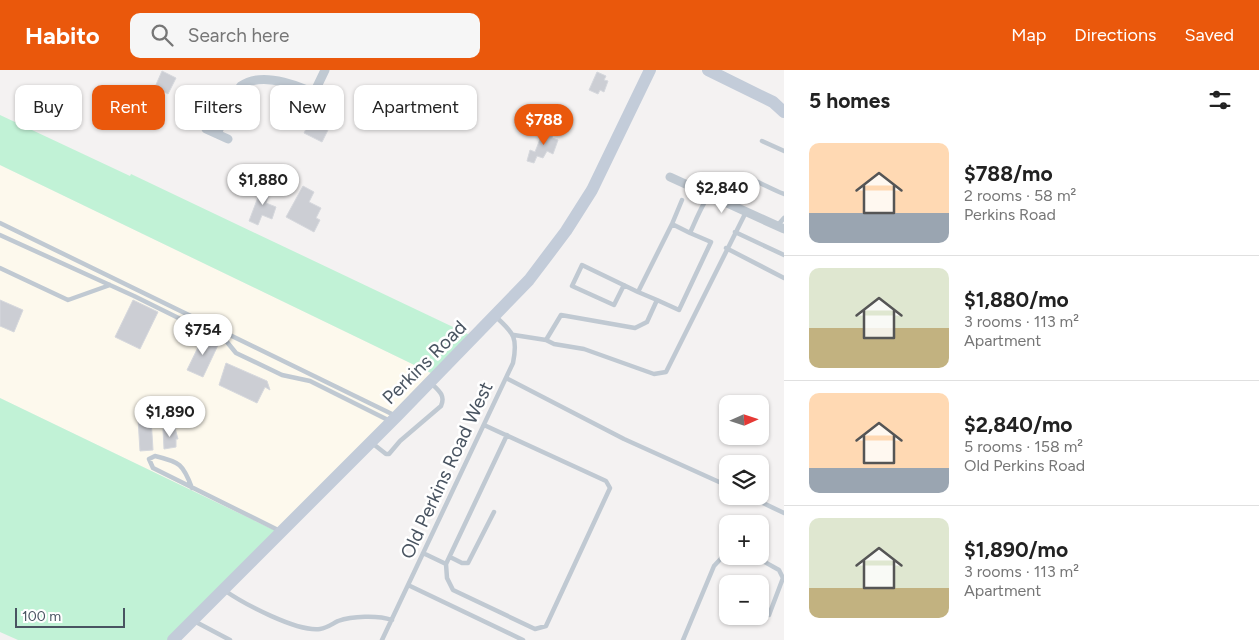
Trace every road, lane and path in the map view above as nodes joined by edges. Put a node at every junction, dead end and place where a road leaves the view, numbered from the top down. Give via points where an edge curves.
1 (325, 70) edge
2 (650, 70) edge
3 (708, 70) edge
4 (297, 85) edge
5 (318, 85) edge
6 (778, 103) edge
7 (784, 112) edge
8 (208, 130) edge
9 (217, 134) junction
10 (228, 139) dead end
11 (762, 141) dead end
12 (784, 151) edge
13 (670, 177) dead end
14 (784, 194) edge
15 (709, 195) junction
16 (682, 200) dead end
17 (746, 212) junction
18 (784, 218) edge
19 (0, 223) edge
20 (672, 224) junction
21 (781, 227) edge
22 (735, 232) junction
23 (690, 233) junction
24 (0, 235) edge
25 (726, 248) junction
26 (784, 255) edge
27 (0, 268) edge
28 (784, 278) edge
29 (110, 285) junction
30 (624, 285) junction
31 (638, 292) junction
32 (658, 300) junction
33 (496, 316) junction
34 (514, 335) junction
35 (546, 340) junction
36 (506, 378) junction
37 (430, 382) junction
38 (394, 419) junction
39 (484, 425) junction
40 (507, 435) junction
41 (370, 442) junction
42 (719, 482) edge
43 (192, 488) junction
44 (767, 505) edge
45 (494, 512) dead end
46 (784, 513) edge
47 (281, 532) junction
48 (423, 553) junction
49 (450, 557) junction
50 (719, 561) edge
51 (446, 564) junction
52 (768, 565) edge
53 (408, 585) junction
54 (223, 590) junction
55 (769, 615) dead end
56 (193, 620) junction
57 (392, 620) junction
58 (173, 640) edge
59 (230, 640) edge
60 (382, 640) edge
61 (523, 640) edge
62 (683, 640) edge

1 - 5 street
2 - 33 main road, Perkins Road via 602,170 577,213 541,265
3 - 6 main road
4 - 9 street via 274,74 248,79 237,92
6 - 7 main road
8 - 9 street
9 - 10 street
11 - 12 lane
13 - 15 street
14 - 15 lane via 744,177 732,176 721,181
15 - 17 street
15 - 23 lane
16 - 20 lane
17 - 21 street
17 - 22 lane
18 - 21 lane
19 - 38 lane
20 - 23 lane
20 - 31 lane
22 - 25 lane
22 - 26 lane
23 - 32 lane via 710,242 679,310
24 - 29 lane
25 - 28 lane
25 - 35 lane via 666,372 654,374 584,348
27 - 29 lane via 68,300
29 - 38 lane via 227,342 236,353 282,375 310,381
30 - 30 lane via 582,265 572,286 614,305
30 - 31 lane
31 - 32 lane
32 - 35 lane via 647,322 635,328 561,315
33 - 34 lane
33 - 37 main road, Perkins Road
34 - 35 lane
34 - 36 lane, Old Perkins Road West via 517,346
36 - 39 lane, Old Perkins Road West
36 - 42 lane via 624,439
37 - 38 main road, Perkins Road
37 - 41 lane via 442,394 440,406 389,454
38 - 41 main road, Perkins Road
39 - 40 lane
39 - 48 lane, Old Perkins Road West
40 - 49 lane
40 - 51 lane via 606,481 610,488 546,626 535,629 452,590
41 - 47 main road, Perkins Road
43 - 43 lane via 153,468 149,460 155,456 181,465
43 - 47 lane
44 - 46 lane
45 - 49 lane via 468,563 462,564
47 - 54 main road, Perkins Road
48 - 51 lane
48 - 53 lane, Old Perkins Road West
49 - 51 lane
50 - 62 lane
52 - 55 lane via 782,574
53 - 57 lane, Old Perkins Road West
53 - 61 lane
54 - 56 main road, Perkins Road
54 - 57 lane via 244,604 306,629 322,629 353,617
56 - 58 main road, Perkins Road
56 - 59 lane
57 - 60 lane, Old Perkins Road West

